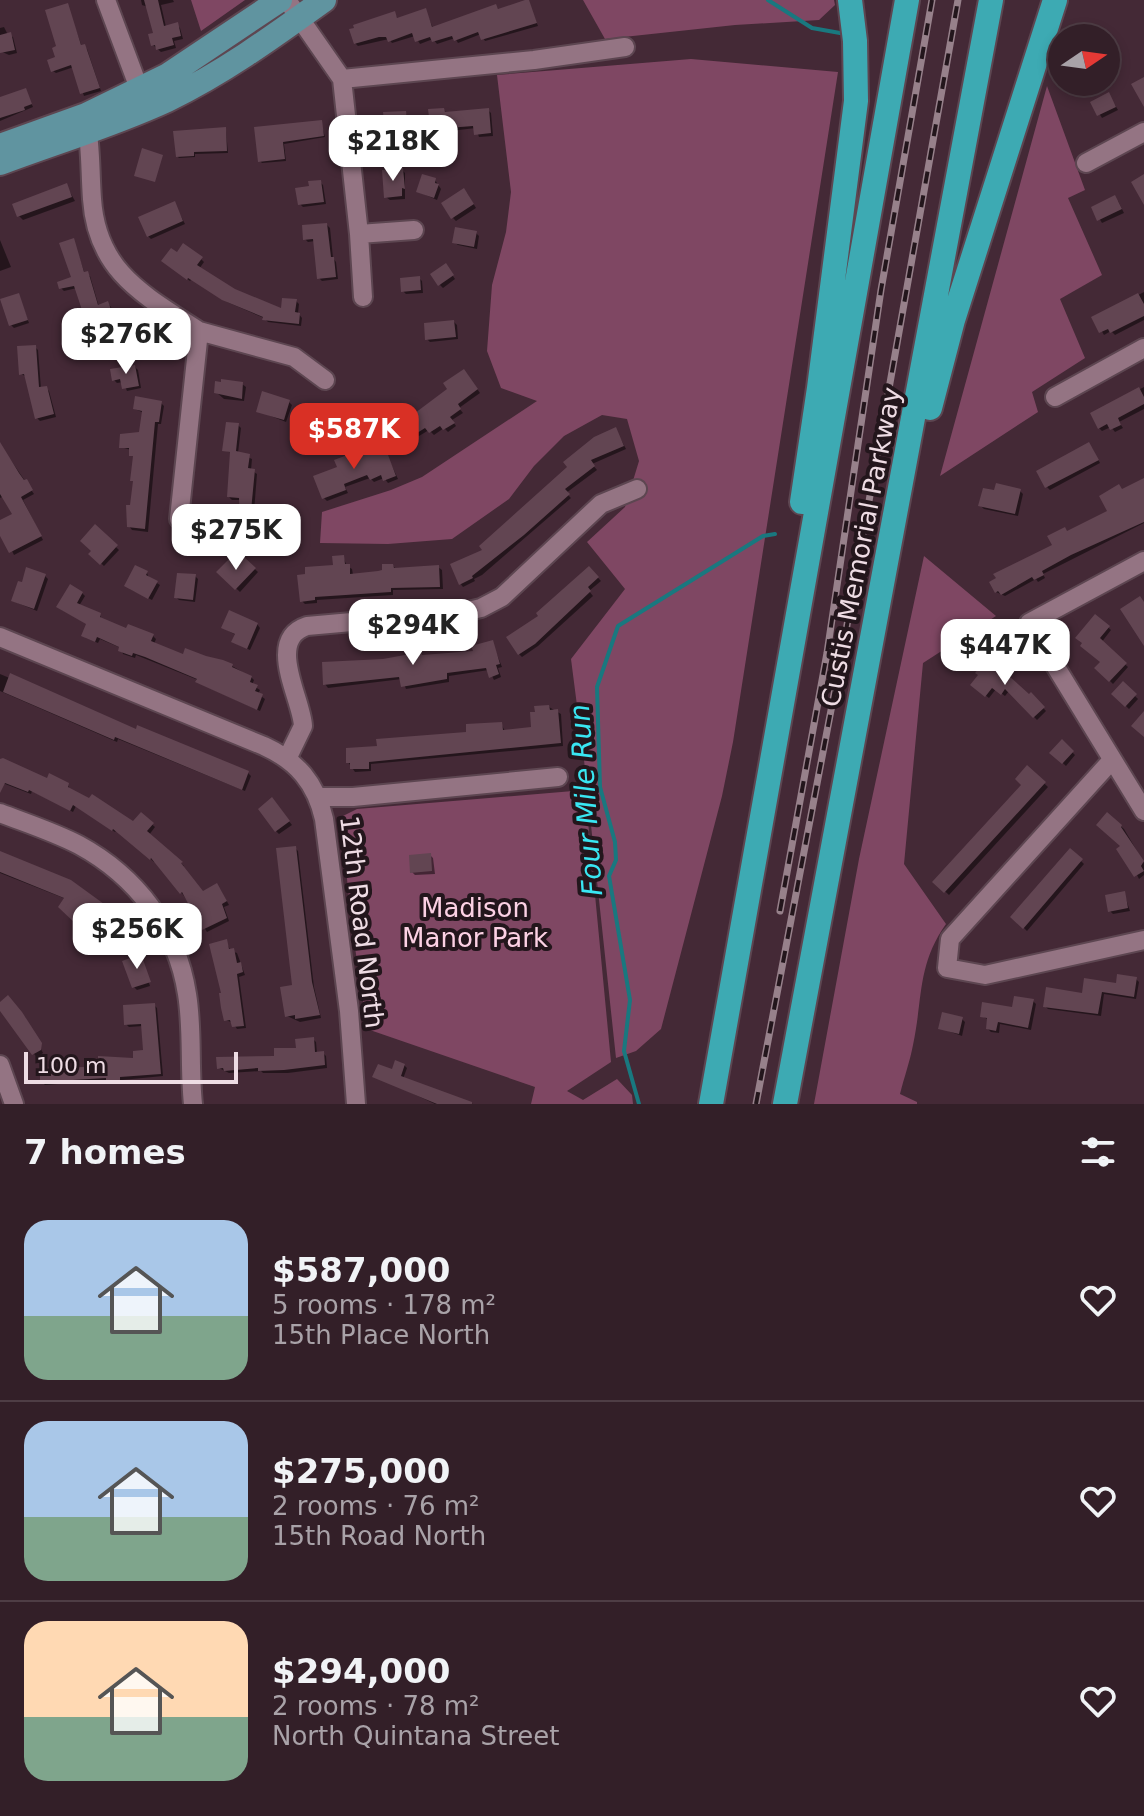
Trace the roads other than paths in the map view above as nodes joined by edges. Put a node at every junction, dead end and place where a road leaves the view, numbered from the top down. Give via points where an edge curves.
1 (106, 0) edge
2 (280, 0) edge
3 (324, 0) edge
4 (850, 0) edge
5 (907, 0) edge
6 (991, 0) edge
7 (1055, 0) edge
8 (293, 9) edge
9 (625, 47) dead end
10 (342, 79) junction
11 (143, 100) junction
12 (87, 124) junction
13 (1144, 132) edge
14 (0, 146) edge
15 (0, 163) edge
16 (1086, 163) dead end
17 (414, 230) dead end
18 (359, 234) junction
19 (363, 297) dead end
20 (199, 331) junction
21 (1144, 348) edge
22 (325, 380) dead end
23 (1055, 397) dead end
24 (637, 489) dead end
25 (179, 519) dead end
26 (1144, 561) edge
27 (882, 588) junction
28 (797, 620) junction
29 (2, 638) edge
30 (287, 759) junction
31 (1112, 760) junction
32 (558, 777) dead end
33 (318, 797) junction
34 (1144, 811) edge
35 (0, 813) edge
36 (1144, 940) edge
37 (0, 1065) edge
38 (14, 1104) edge
39 (193, 1104) edge
40 (356, 1104) edge
41 (711, 1104) edge
42 (785, 1104) edge

1 - 11 street
2 - 11 main road
3 - 8 main road
4 - 28 highway via 856,101 801,505
5 - 28 highway, Custis Memorial Parkway
6 - 27 highway, Custis Memorial Parkway
7 - 27 highway via 953,320 909,508
8 - 10 street
8 - 11 main road via 213,75
9 - 10 street
10 - 18 street
11 - 12 main road
12 - 14 main road
12 - 15 main road
12 - 20 street via 100,243 115,268
13 - 16 street
17 - 18 street
18 - 19 street
20 - 22 street via 294,357
20 - 25 street
21 - 23 street
24 - 30 street via 601,504 491,604 296,631 288,668 303,723
26 - 31 street via 1029,623
27 - 42 highway, Custis Memorial Parkway
28 - 41 highway, Custis Memorial Parkway
29 - 30 street
30 - 33 street, 12th Road North
31 - 34 street
31 - 36 street via 950,939 947,968 985,975
32 - 33 street
33 - 40 street, 12th Road North via 349,1011
35 - 39 street via 100,857 152,908 176,954 185,986
37 - 38 street

